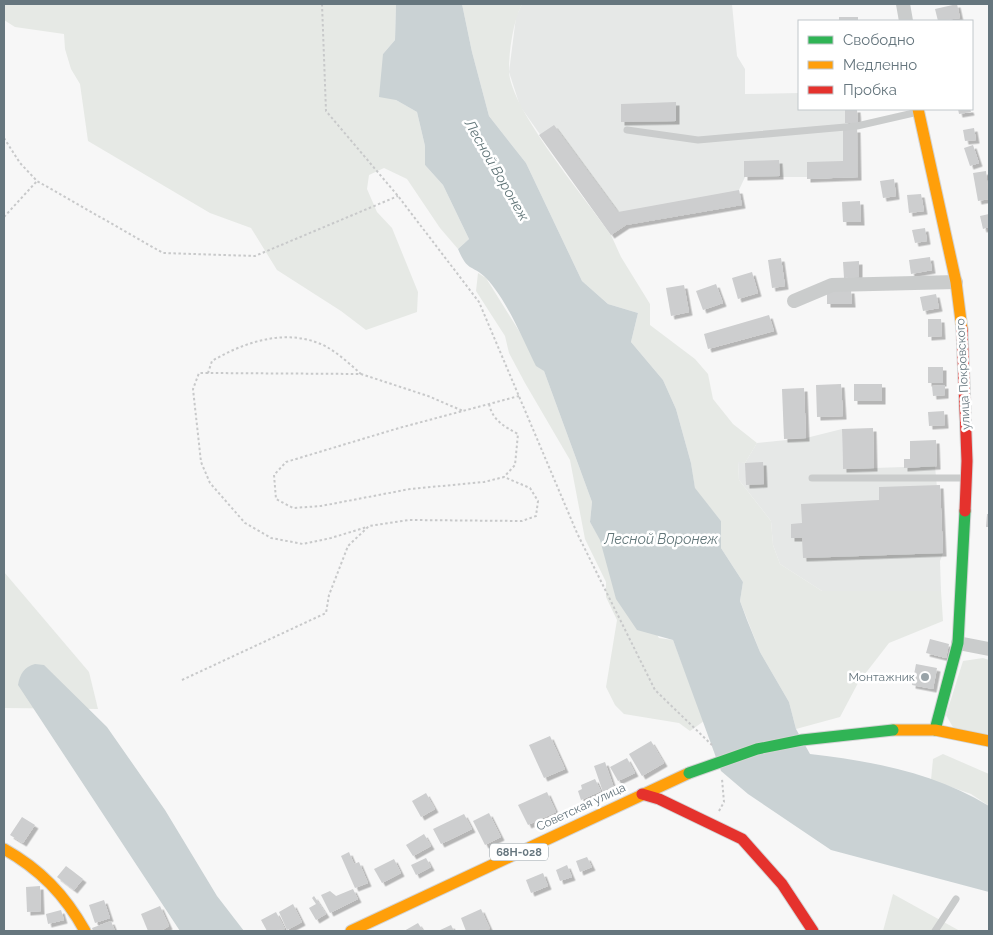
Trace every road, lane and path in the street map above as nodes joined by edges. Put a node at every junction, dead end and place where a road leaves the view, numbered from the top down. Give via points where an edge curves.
1 (322, 4) edge
2 (904, 4) edge
3 (906, 20) edge
4 (918, 110) edge
5 (627, 130) dead end
6 (4, 138) edge
7 (37, 181) junction
8 (398, 196) junction
9 (4, 217) edge
10 (956, 282) junction
11 (794, 301) dead end
12 (208, 372) junction
13 (361, 374) junction
14 (519, 396) junction
15 (489, 404) junction
16 (463, 411) junction
17 (504, 477) junction
18 (812, 478) dead end
19 (966, 478) junction
20 (370, 526) junction
21 (958, 643) junction
22 (989, 649) edge
23 (182, 680) dead end
24 (935, 730) junction
25 (989, 742) edge
26 (714, 748) dead end
27 (721, 771) dead end
28 (642, 794) junction
29 (709, 825) junction
30 (4, 849) edge
31 (956, 899) dead end
32 (85, 931) edge
33 (351, 931) edge
34 (813, 931) edge
35 (935, 931) edge

1 - 8 path via 326,112
2 - 3 street
4 - 5 lane via 857,126 698,140
4 - 10 street, улица Покровского
6 - 7 path via 20,163
7 - 8 path via 162,253 255,256
7 - 9 path
8 - 14 path via 479,302
10 - 11 street via 832,285
10 - 19 street, улица Покровского via 962,328
12 - 13 path
12 - 13 path via 212,361 250,342 300,338 327,347
12 - 20 path via 199,373 193,389 200,462 210,483 245,523 271,538 303,544
13 - 16 path
14 - 15 path
14 - 26 path via 577,532 655,690
15 - 16 path
15 - 17 path via 497,421 518,434 515,465
16 - 17 path via 286,462 274,475 276,499 293,508 321,506 410,489
17 - 20 path via 530,488 538,501 536,516 522,521 409,520
18 - 19 lane
19 - 21 street, улица Покровского
20 - 23 path via 348,546 329,595 326,613
21 - 22 street
21 - 24 street, улица Покровского
24 - 25 street, Советская улица
24 - 28 street, Советская улица / 68Н-028, bridge via 893,730 757,748
27 - 29 path via 724,802
28 - 29 street via 659,799
28 - 33 street, Советская улица / 68Н-028
29 - 34 street via 730,832 756,853 782,884
30 - 32 street via 28,861 54,884 75,911
31 - 35 lane

